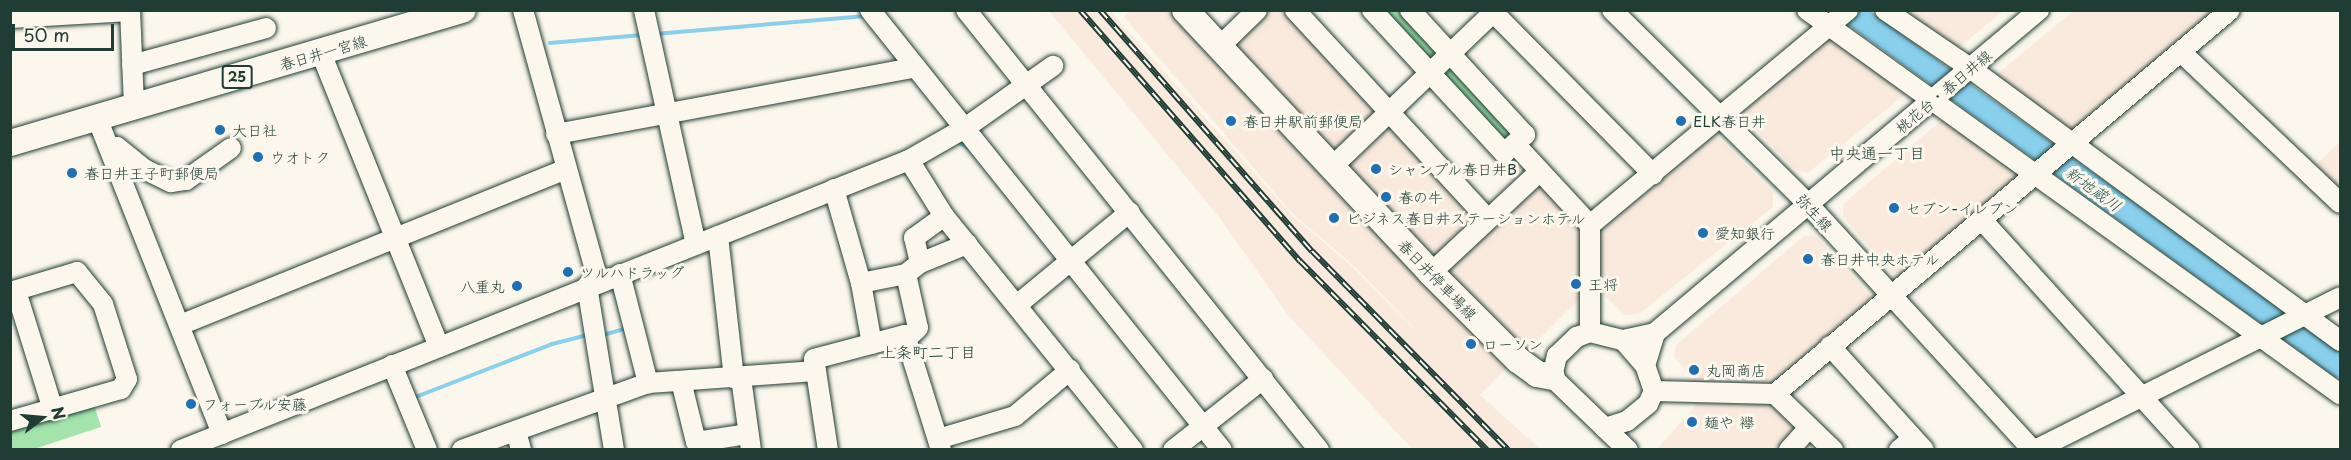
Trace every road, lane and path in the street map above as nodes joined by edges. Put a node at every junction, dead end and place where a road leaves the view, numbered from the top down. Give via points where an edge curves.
1 (463, 10) edge
2 (644, 10) edge
3 (870, 10) edge
4 (966, 10) edge
5 (1185, 10) edge
6 (1257, 10) edge
7 (1295, 10) edge
8 (1372, 10) edge
9 (1410, 10) edge
10 (1612, 10) edge
11 (1807, 10) edge
12 (1885, 10) edge
13 (2039, 10) edge
14 (2230, 10) edge
15 (130, 11) edge
16 (1493, 11) edge
17 (529, 12) edge
18 (10, 18) edge
19 (1837, 20) edge
20 (266, 28) dead end
21 (1220, 47) junction
22 (2181, 52) junction
23 (321, 53) junction
24 (1451, 54) junction
25 (132, 65) junction
26 (1053, 66) dead end
27 (916, 67) junction
28 (1965, 73) junction
29 (1431, 74) junction
30 (1027, 86) junction
31 (1933, 100) junction
32 (134, 107) junction
33 (666, 111) junction
34 (1388, 113) junction
35 (1719, 116) junction
36 (97, 118) junction
37 (966, 128) junction
38 (556, 134) junction
39 (10, 143) edge
40 (1515, 144) junction
41 (231, 148) dead end
42 (2066, 148) junction
43 (110, 149) junction
44 (909, 160) junction
45 (1332, 167) junction
46 (566, 169) junction
47 (1540, 171) junction
48 (2038, 172) junction
49 (1653, 174) junction
50 (834, 189) junction
51 (2340, 203) edge
52 (1808, 204) junction
53 (1130, 212) junction
54 (944, 216) junction
55 (1488, 219) junction
56 (1982, 220) junction
57 (1590, 225) junction
58 (718, 236) junction
59 (396, 238) junction
60 (696, 244) junction
61 (968, 244) junction
62 (1071, 261) junction
63 (913, 268) junction
64 (1431, 273) junction
65 (620, 274) junction
66 (861, 283) junction
67 (592, 284) junction
68 (13, 291) edge
69 (1891, 295) junction
70 (2340, 297) edge
71 (1017, 304) junction
72 (2300, 316) junction
73 (180, 325) junction
74 (1590, 332) junction
75 (1655, 333) junction
76 (2265, 334) junction
77 (906, 339) junction
78 (1623, 340) junction
79 (2340, 341) edge
80 (872, 344) junction
81 (439, 346) junction
82 (1830, 346) junction
83 (392, 365) junction
84 (1645, 365) junction
85 (1070, 370) junction
86 (816, 371) junction
87 (1552, 377) junction
88 (737, 378) junction
89 (1263, 379) junction
90 (681, 381) junction
91 (648, 383) junction
92 (1654, 391) junction
93 (1775, 394) junction
94 (2340, 394) edge
95 (2140, 396) junction
96 (605, 398) junction
97 (53, 410) junction
98 (10, 422) edge
99 (1203, 426) junction
100 (1605, 428) junction
101 (1809, 428) junction
102 (222, 434) junction
103 (518, 440) edge
104 (749, 442) edge
105 (940, 445) edge
106 (1912, 446) edge
107 (186, 449) edge
108 (427, 450) edge
109 (462, 450) edge
110 (614, 450) edge
111 (828, 450) edge
112 (1133, 450) edge
113 (1173, 450) edge
114 (1222, 450) edge
115 (1319, 450) edge
116 (1628, 450) edge
117 (1789, 450) edge
118 (1833, 450) edge
119 (2034, 450) edge
120 (2190, 450) edge

1 - 23 main road, 春日井一宮線 / 25
2 - 33 street
3 - 27 street
4 - 30 street
5 - 21 main road, 春日井停車場線
6 - 21 street
7 - 34 street
8 - 29 street
9 - 24 street
10 - 35 street, 弥生線
11 - 19 street
12 - 28 street
13 - 28 street, 桃花台・春日井線
14 - 22 street
15 - 18 street
15 - 25 street
16 - 24 street
16 - 49 street
17 - 38 street
19 - 31 street
19 - 35 street
20 - 25 street
21 - 45 main road, 春日井停車場線
22 - 42 street
22 - 51 street
23 - 32 main road, 春日井一宮線 / 25
23 - 59 street
24 - 29 street
24 - 40 street via 1525,135
25 - 32 street
26 - 30 street
27 - 33 street
27 - 37 street
28 - 31 street, 桃花台・春日井線
28 - 42 street
29 - 34 street
29 - 40 street via 1504,153
30 - 37 street
30 - 53 street
31 - 48 street
31 - 52 street, 桃花台・春日井線
32 - 36 main road, 春日井一宮線 / 25
33 - 38 street
33 - 60 street
34 - 45 street
34 - 55 street
35 - 49 street
35 - 52 street, 弥生線
36 - 39 main road, 春日井一宮線 / 25
36 - 43 street
37 - 44 street
37 - 62 street
38 - 46 street
40 - 47 street
41 - 43 street via 186,180 171,182 144,169 117,147
42 - 48 street
42 - 72 street
43 - 73 street
44 - 50 street
44 - 54 street
45 - 64 main road, 春日井停車場線
46 - 59 street
46 - 67 street
47 - 55 street
47 - 57 street
48 - 56 street
48 - 76 street
49 - 57 street
50 - 58 street
50 - 66 street
52 - 69 street, 弥生線
52 - 75 street, 桃花台・春日井線
53 - 62 street
53 - 89 street
54 - 61 street
54 - 63 street via 914,237
55 - 64 street
56 - 69 street
56 - 95 street
57 - 74 street
58 - 60 street
58 - 88 street
59 - 73 street
59 - 81 street
60 - 65 street
61 - 63 street
61 - 71 street
62 - 71 street
62 - 99 street
63 - 66 street
63 - 77 street via 918,328
64 - 87 main road, 春日井停車場線 via 1526,367
65 - 67 street
65 - 91 street
66 - 80 street
67 - 81 street
67 - 96 street
68 - 97 street
68 - 97 street via 77,272 103,304 127,379 121,389
69 - 82 street
69 - 119 street, 弥生線
70 - 72 street
71 - 85 street
72 - 76 street
72 - 79 street
73 - 102 street
74 - 78 street
74 - 87 street via 1577,337 1557,356
75 - 78 street
75 - 84 street
76 - 94 street
76 - 95 street
77 - 80 street via 905,335
77 - 105 street
78 - 84 street
80 - 86 street via 814,359
81 - 83 street
82 - 93 street
82 - 106 street
83 - 102 street
83 - 108 street
84 - 92 street
85 - 105 street via 1015,416
85 - 112 street
86 - 88 street
86 - 111 street
87 - 100 street
88 - 90 street
88 - 104 street
89 - 99 street
89 - 115 street
90 - 91 street
90 - 104 street via 696,442
91 - 96 street
92 - 93 street
92 - 100 street via 1648,404 1627,421
93 - 101 street
95 - 119 street
95 - 120 street
96 - 103 street
96 - 110 street
97 - 98 street
99 - 113 street
99 - 114 street
100 - 116 street
101 - 117 street
101 - 118 street
102 - 107 street
103 - 109 street

